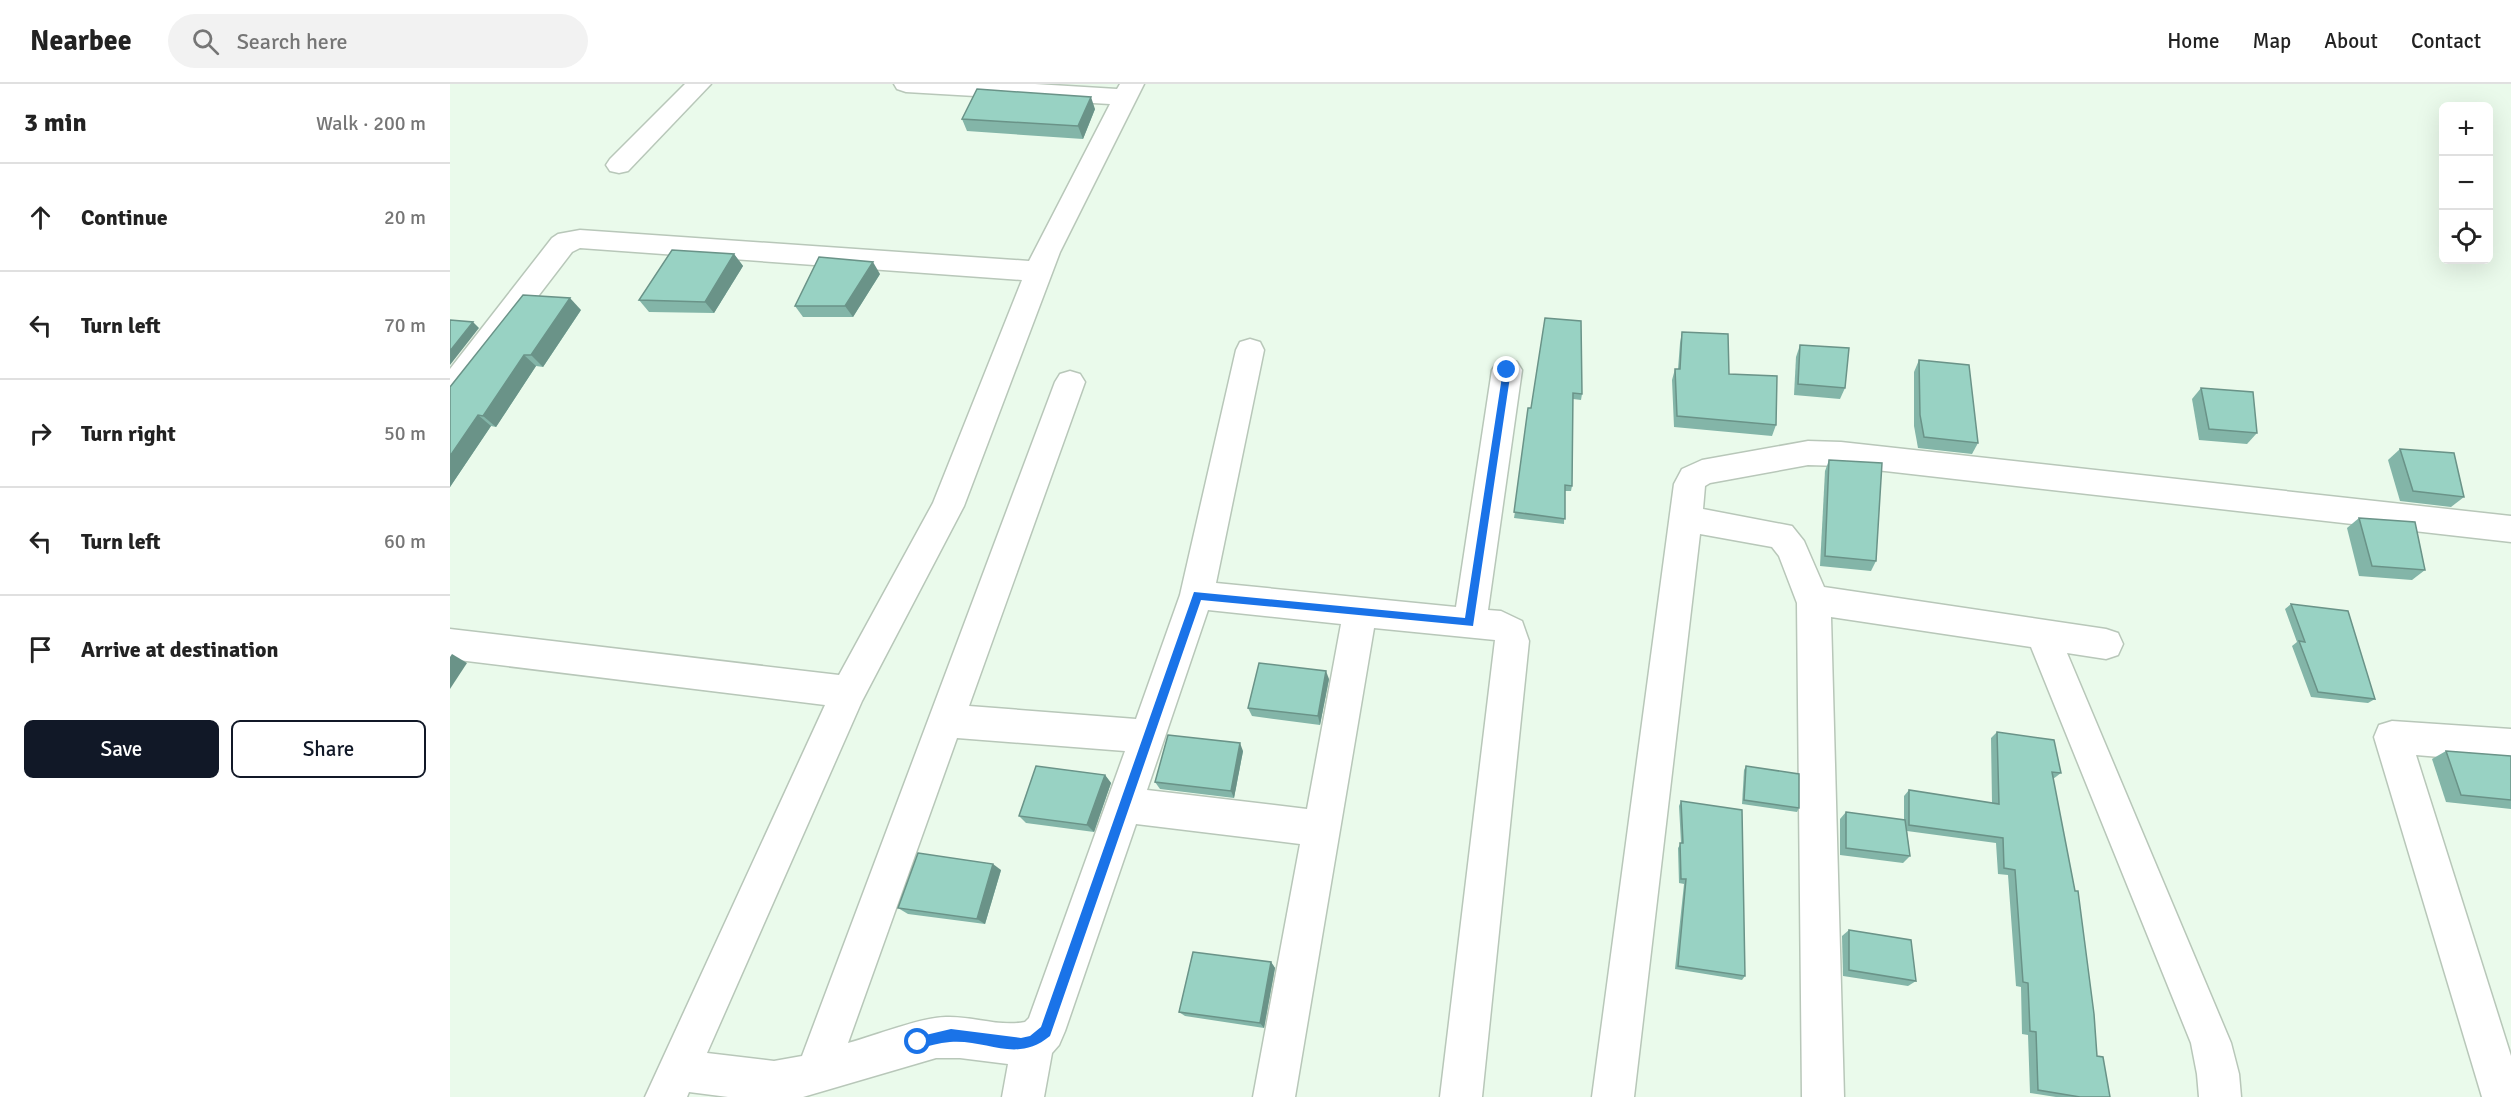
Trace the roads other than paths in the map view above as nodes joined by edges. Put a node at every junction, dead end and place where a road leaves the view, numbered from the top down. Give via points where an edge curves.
1 (699, 84) edge
2 (906, 84) edge
3 (1129, 91) edge
4 (619, 165) dead end
5 (1038, 271) junction
6 (1250, 350) dead end
7 (1507, 370) dead end
8 (1070, 382) dead end
9 (450, 390) edge
10 (1686, 519) junction
11 (2511, 529) edge
12 (1197, 595) junction
13 (1814, 600) junction
14 (1360, 612) junction
15 (1470, 622) junction
16 (2043, 636) junction
17 (450, 644) edge
18 (2106, 644) dead end
19 (848, 693) junction
20 (946, 721) junction
21 (1148, 736) junction
22 (2511, 746) edge
23 (1124, 805) junction
24 (1321, 829) junction
25 (2496, 1027) edge
26 (1033, 1042) junction
27 (817, 1072) junction
28 (672, 1083) edge
29 (1023, 1097) edge
30 (1274, 1097) edge
31 (1461, 1097) edge
32 (1612, 1097) edge
33 (1823, 1097) edge
34 (2220, 1097) edge
35 (2503, 1097) edge

1 - 4 street
2 - 3 street
3 - 5 street
5 - 9 street via 568,241
5 - 19 street via 948,506
6 - 12 street
7 - 15 street
8 - 20 street
10 - 11 street via 1690,484 1702,472 1808,453
10 - 13 street via 1781,535 1796,554 1807,592
10 - 32 street
12 - 14 street
12 - 21 street
13 - 16 street
13 - 33 street
14 - 15 street
14 - 24 street
15 - 31 street via 1501,626 1509,631 1512,641
16 - 18 street
16 - 34 street via 2211,1043
17 - 19 street
19 - 28 street
20 - 21 street
20 - 27 street
21 - 23 street
22 - 25 street via 2392,737
23 - 24 street
23 - 26 street via 1045,1031
24 - 30 street
25 - 35 street
26 - 27 street via 1021,1044 951,1035
26 - 29 street
27 - 28 street via 774,1082

